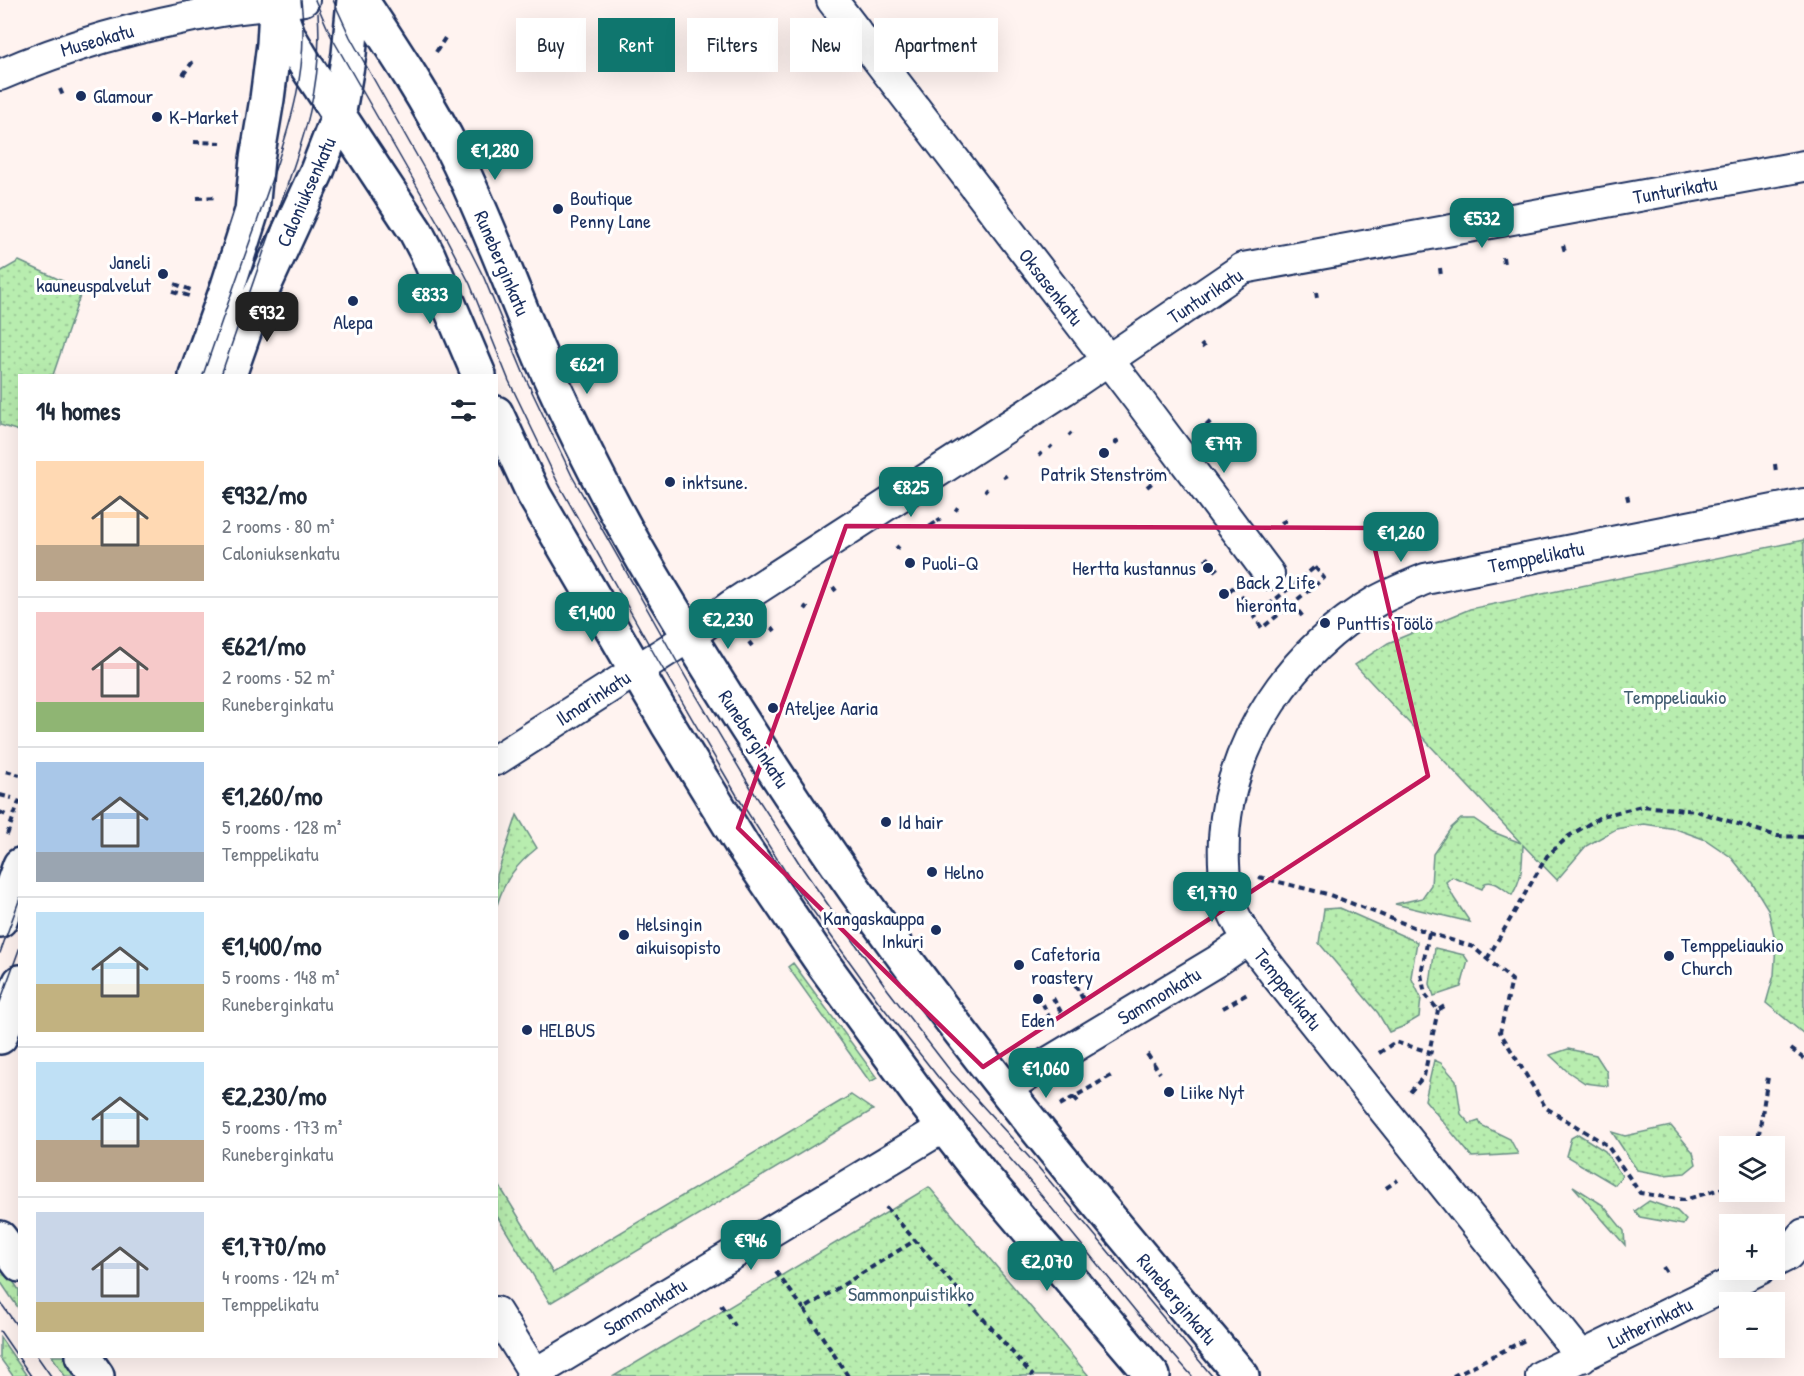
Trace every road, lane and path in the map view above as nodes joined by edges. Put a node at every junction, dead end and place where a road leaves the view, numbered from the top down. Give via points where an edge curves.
1 (354, 0) edge
2 (361, 0) edge
3 (832, 0) edge
4 (285, 2) edge
5 (194, 60) dead end
6 (0, 75) edge
7 (183, 75) dead end
8 (60, 89) dead end
9 (63, 96) dead end
10 (338, 117) junction
11 (194, 142) dead end
12 (223, 143) dead end
13 (1804, 166) edge
14 (216, 197) dead end
15 (197, 198) dead end
16 (1563, 245) dead end
17 (1565, 252) dead end
18 (1503, 257) dead end
19 (1504, 264) dead end
20 (1440, 268) dead end
21 (1441, 276) dead end
22 (175, 284) dead end
23 (192, 290) dead end
24 (173, 291) dead end
25 (1316, 292) dead end
26 (190, 296) dead end
27 (1317, 298) dead end
28 (1108, 360) junction
29 (196, 374) edge
30 (229, 374) edge
31 (479, 374) edge
32 (498, 417) edge
33 (1212, 420) dead end
34 (1206, 426) dead end
35 (1119, 439) dead end
36 (1113, 444) dead end
37 (1775, 464) dead end
38 (1776, 472) dead end
39 (1153, 482) dead end
40 (1148, 487) dead end
41 (1628, 495) dead end
42 (1629, 503) dead end
43 (1804, 504) edge
44 (1288, 519) dead end
45 (1281, 523) dead end
46 (1211, 557) dead end
47 (1205, 561) dead end
48 (1218, 567) dead end
49 (1213, 571) dead end
50 (1310, 571) dead end
51 (1269, 574) dead end
52 (1234, 587) dead end
53 (1229, 591) dead end
54 (1241, 596) dead end
55 (1244, 611) dead end
56 (1259, 613) dead end
57 (690, 636) junction
58 (636, 670) junction
59 (498, 759) edge
60 (6, 771) dead end
61 (18, 774) edge
62 (0, 795) edge
63 (12, 798) dead end
64 (0, 812) edge
65 (18, 813) edge
66 (6, 814) dead end
67 (1804, 837) edge
68 (12, 854) edge
69 (1259, 877) dead end
70 (0, 920) edge
71 (1429, 933) junction
72 (1250, 939) junction
73 (1487, 959) junction
74 (1075, 985) dead end
75 (18, 988) edge
76 (1249, 993) dead end
77 (1053, 998) dead end
78 (1083, 999) dead end
79 (1043, 1004) dead end
80 (1448, 1004) dead end
81 (1223, 1008) dead end
82 (1438, 1010) junction
83 (1062, 1012) dead end
84 (1050, 1018) dead end
85 (0, 1037) edge
86 (1791, 1049) dead end
87 (1431, 1052) junction
88 (1379, 1053) dead end
89 (1147, 1054) dead end
90 (1804, 1059) edge
91 (1160, 1073) dead end
92 (1768, 1077) dead end
93 (1006, 1088) junction
94 (1410, 1092) dead end
95 (1074, 1097) dead end
96 (1080, 1104) dead end
97 (944, 1127) junction
98 (1759, 1136) edge
99 (1399, 1179) dead end
100 (1386, 1188) dead end
101 (1719, 1189) edge
102 (886, 1207) dead end
103 (1804, 1234) edge
104 (0, 1238) edge
105 (914, 1241) junction
106 (1785, 1256) edge
107 (18, 1262) edge
108 (1663, 1267) dead end
109 (776, 1272) dead end
110 (1667, 1273) dead end
111 (1738, 1280) edge
112 (722, 1305) dead end
113 (804, 1309) junction
114 (498, 1315) edge
115 (1554, 1322) junction
116 (735, 1326) dead end
117 (1582, 1357) junction
118 (84, 1358) edge
119 (534, 1375) edge
120 (97, 1376) edge
121 (848, 1376) edge
122 (1033, 1376) edge
123 (1152, 1376) edge
124 (1242, 1376) edge
125 (1453, 1376) edge
126 (1541, 1376) edge

1 - 10 main road, Caloniuksenkatu
2 - 57 main road, Runeberginkatu via 438,121 592,466
3 - 28 street, Oksasenkatu
4 - 6 street, Museokatu via 219,11 110,35 40,57
4 - 10 main road via 289,37
4 - 29 main road, Caloniuksenkatu via 274,44 252,211
5 - 7 path
8 - 9 path
10 - 30 main road, Caloniuksenkatu via 248,321
10 - 31 main road via 416,232
11 - 12 path
13 - 28 street, Tunturikatu via 1243,268
14 - 15 path
16 - 17 path
18 - 19 path
20 - 21 path
22 - 23 path
24 - 26 path
25 - 27 path
28 - 51 street, Oksasenkatu
28 - 57 street, Tunturikatu
32 - 58 main road via 534,495
33 - 34 path
35 - 36 path
37 - 38 path
39 - 40 path
41 - 42 path
43 - 72 street, Temppelikatu via 1425,579 1376,601 1354,616 1324,640 1280,689 1253,732 1235,774 1225,815 1226,885 1234,913
44 - 45 path
46 - 47 path
48 - 49 path
50 - 56 path via 1316,567 1324,578 1262,628 1254,617
52 - 53 path
54 - 55 path via 1250,608
57 - 58 street, Ilmarinkatu
57 - 93 main road, Runeberginkatu via 796,805 867,907
58 - 59 street, Ilmarinkatu
58 - 97 main road via 742,845 821,961
60 - 61 path
62 - 63 path
64 - 66 path
65 - 68 path
67 - 73 path via 1777,836 1696,811 1642,806 1602,816 1569,836 1547,856
68 - 70 main road
69 - 71 path via 1327,894
71 - 73 path via 1473,947
71 - 82 path via 1421,974 1425,994
72 - 93 street, Sammonkatu
72 - 115 street, Temppelikatu
73 - 101 path via 1512,980 1500,1032 1546,1108 1607,1145 1640,1193 1684,1200
74 - 78 path
75 - 85 main road
76 - 81 path
77 - 83 path
79 - 84 path
80 - 82 path
82 - 87 path
86 - 90 path
87 - 88 path via 1395,1042
87 - 94 path via 1424,1076
89 - 91 path
92 - 98 path
93 - 124 main road, Runeberginkatu
95 - 96 path
97 - 119 street, Sammonkatu
97 - 123 main road
99 - 100 path
102 - 105 path
103 - 106 street
104 - 107 main road
105 - 113 path
105 - 122 path
108 - 110 path
109 - 113 path
111 - 117 street, Lutherinkatu
112 - 116 path
113 - 121 path
114 - 119 street
115 - 117 street, Temppelikatu
115 - 125 path
117 - 126 street, Lutherinkatu
118 - 120 main road

